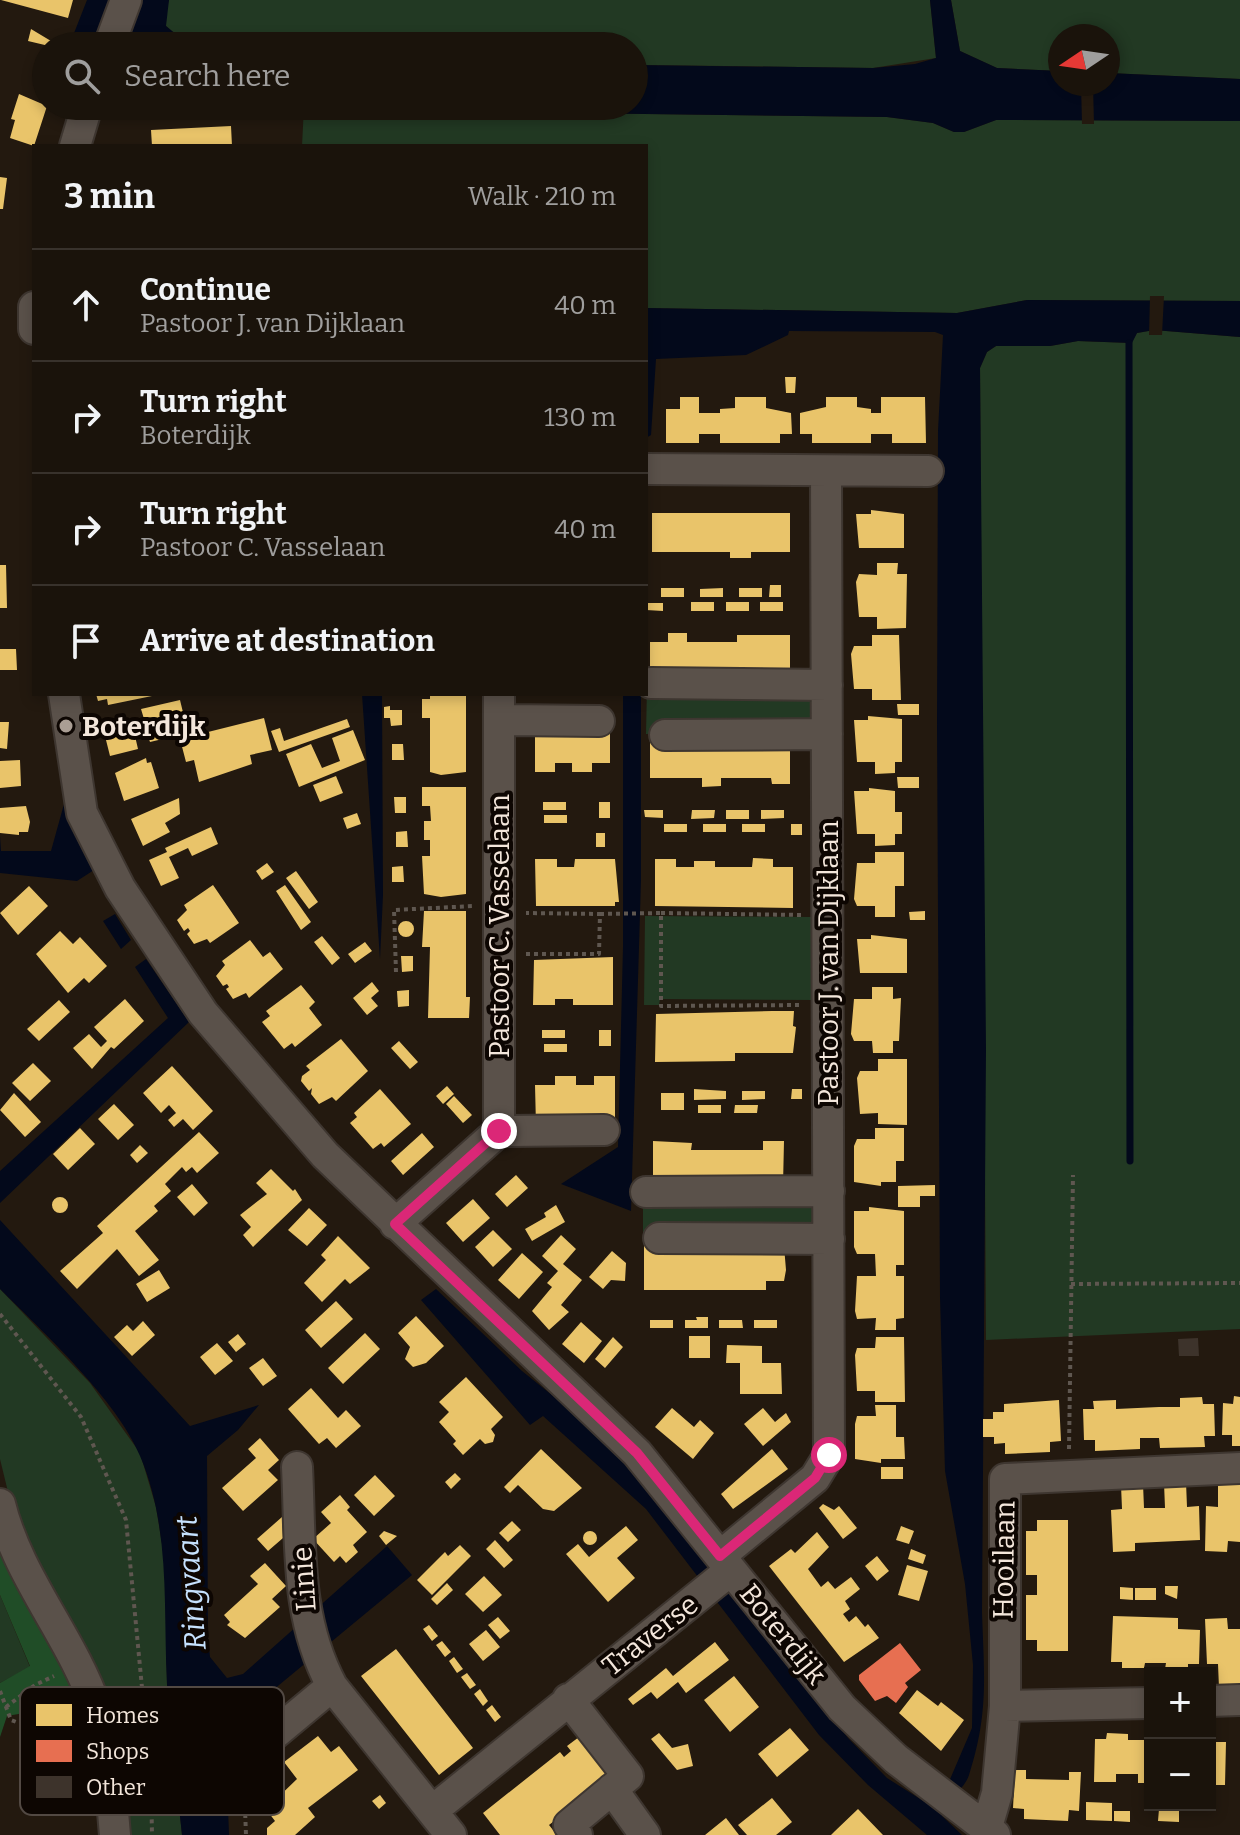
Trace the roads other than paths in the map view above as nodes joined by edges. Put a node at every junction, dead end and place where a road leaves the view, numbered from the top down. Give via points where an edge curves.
1 (126, 0) edge
2 (114, 32) edge
3 (83, 120) edge
4 (76, 144) edge
5 (648, 469) edge
6 (826, 471) junction
7 (928, 471) dead end
8 (651, 683) dead end
9 (827, 685) junction
10 (64, 696) edge
11 (499, 707) edge
12 (599, 721) dead end
13 (827, 734) junction
14 (665, 735) dead end
15 (604, 1130) dead end
16 (499, 1131) junction
17 (829, 1191) junction
18 (646, 1192) dead end
19 (395, 1224) junction
20 (659, 1238) dead end
21 (829, 1239) junction
22 (297, 1467) dead end
23 (1240, 1468) edge
24 (0, 1504) edge
25 (725, 1568) junction
26 (332, 1686) junction
27 (86, 1687) edge
28 (568, 1699) junction
29 (1240, 1700) edge
30 (1216, 1701) edge
31 (1144, 1703) edge
32 (1005, 1706) junction
33 (284, 1726) edge
34 (612, 1789) junction
35 (432, 1811) junction
36 (113, 1815) edge
37 (991, 1831) edge
38 (115, 1835) edge
39 (451, 1835) edge
40 (577, 1835) edge
41 (645, 1835) edge

1 - 2 street
3 - 4 street
5 - 6 street
6 - 7 street
6 - 9 street, Pastoor J. van Dijklaan
8 - 9 street
9 - 13 street, Pastoor J. van Dijklaan
10 - 19 street, Boterdijk via 82,813 120,888 203,1013 325,1155
11 - 12 street, Pastoor C. Vasselaan
11 - 16 street, Pastoor C. Vasselaan
13 - 14 street
13 - 17 street, Pastoor J. van Dijklaan
15 - 16 street
16 - 19 street
17 - 18 street
17 - 21 street, Pastoor J. van Dijklaan
19 - 25 street, Boterdijk via 637,1453
20 - 21 street
21 - 25 street, Pastoor J. van Dijklaan via 829,1455 815,1478
22 - 26 street, Linie via 304,1614
23 - 32 street, Hooilaan via 1005,1479
24 - 27 street via 14,1547
25 - 28 street, Traverse via 701,1595
25 - 37 street, Boterdijk via 842,1708 896,1759
26 - 33 street
26 - 35 street, Linie
28 - 34 street via 628,1776
28 - 35 street, Traverse
29 - 30 street
31 - 32 street
32 - 37 street, Hooilaan
34 - 40 street via 569,1825
34 - 41 street
35 - 39 street, Linie
36 - 38 street

